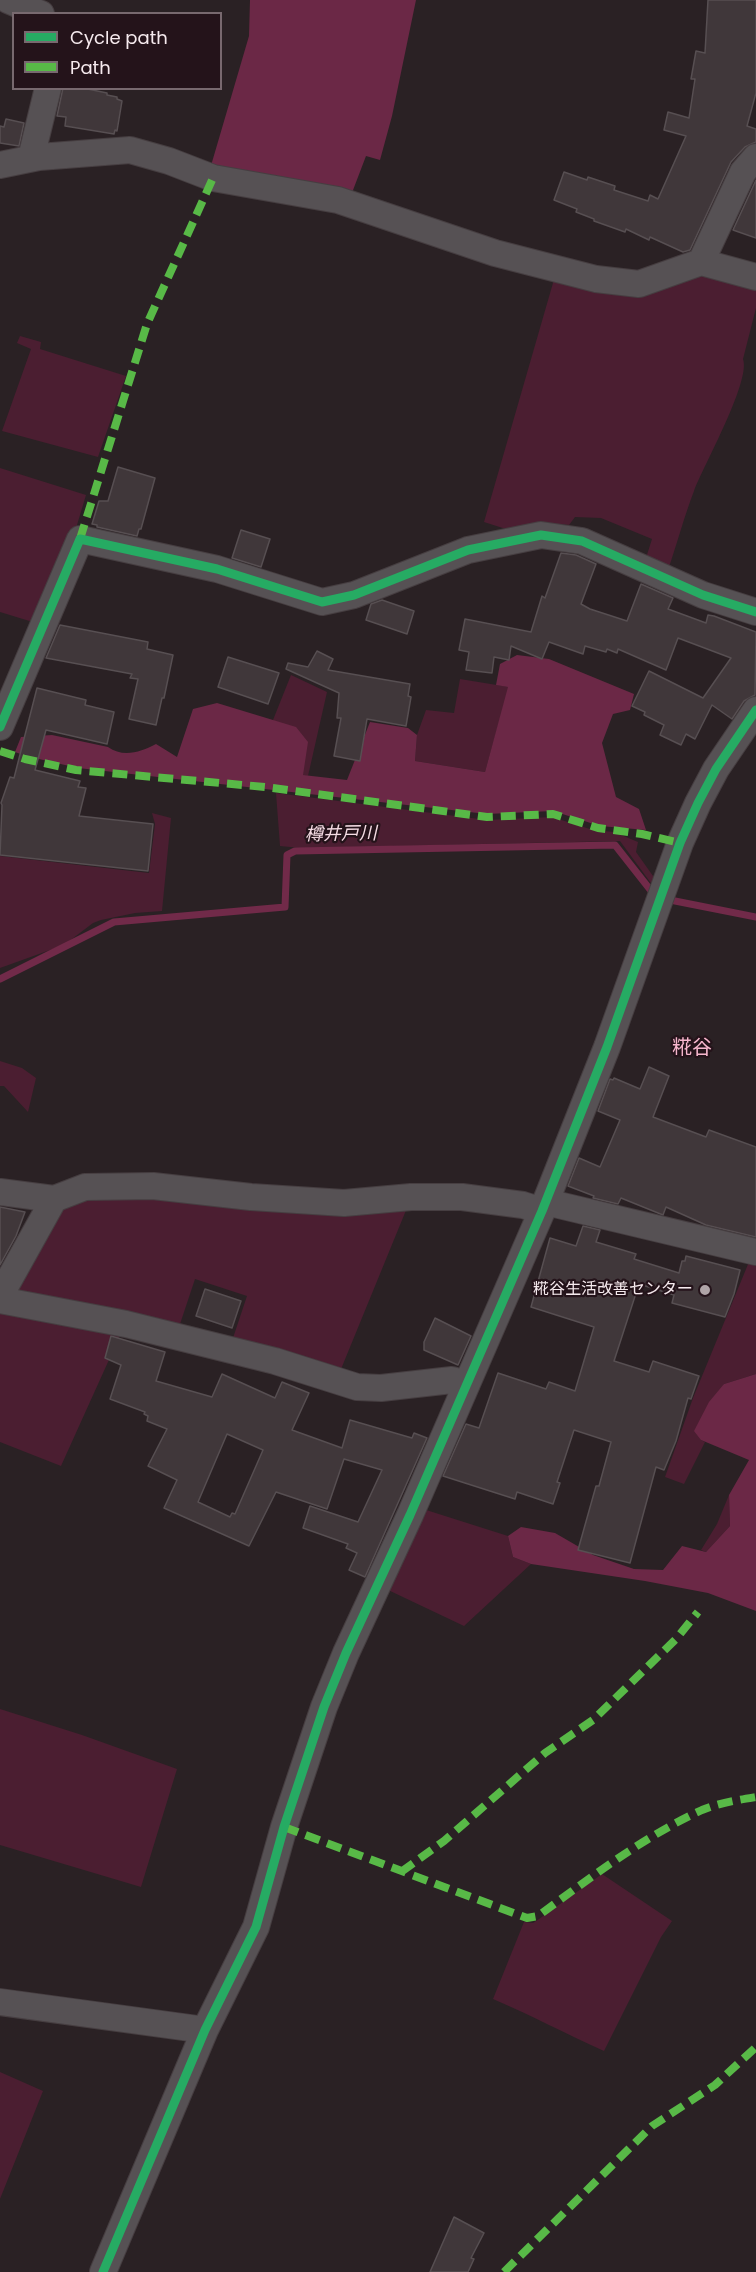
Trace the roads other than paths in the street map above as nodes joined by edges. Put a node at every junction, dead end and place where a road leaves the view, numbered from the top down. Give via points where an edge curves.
1 (8, 0) edge
2 (36, 12) edge
3 (48, 90) edge
4 (756, 157) edge
5 (31, 158) junction
6 (0, 165) edge
7 (701, 262) junction
8 (756, 277) edge
9 (756, 612) edge
10 (756, 710) edge
11 (0, 727) edge
12 (0, 1192) edge
13 (54, 1199) junction
14 (544, 1206) junction
15 (756, 1252) edge
16 (0, 1298) edge
17 (467, 1384) junction
18 (0, 2002) edge
19 (205, 2030) junction
20 (103, 2272) edge

1 - 2 street
3 - 5 street
4 - 7 street via 743,172
5 - 6 street
5 - 7 street via 130,150 213,178 338,200 495,253 596,279 639,284
7 - 8 street
9 - 11 street via 703,595 563,536 541,535 468,550 354,595 322,602 217,569 80,539
10 - 14 street via 716,769 680,843 607,1047
12 - 13 street
13 - 14 street via 85,1187 153,1185 344,1203 462,1197
13 - 16 street
14 - 15 street
14 - 17 street
16 - 17 street via 275,1361 357,1387 452,1380
17 - 19 street via 341,1664 306,1757 256,1927
18 - 19 street
19 - 20 street

